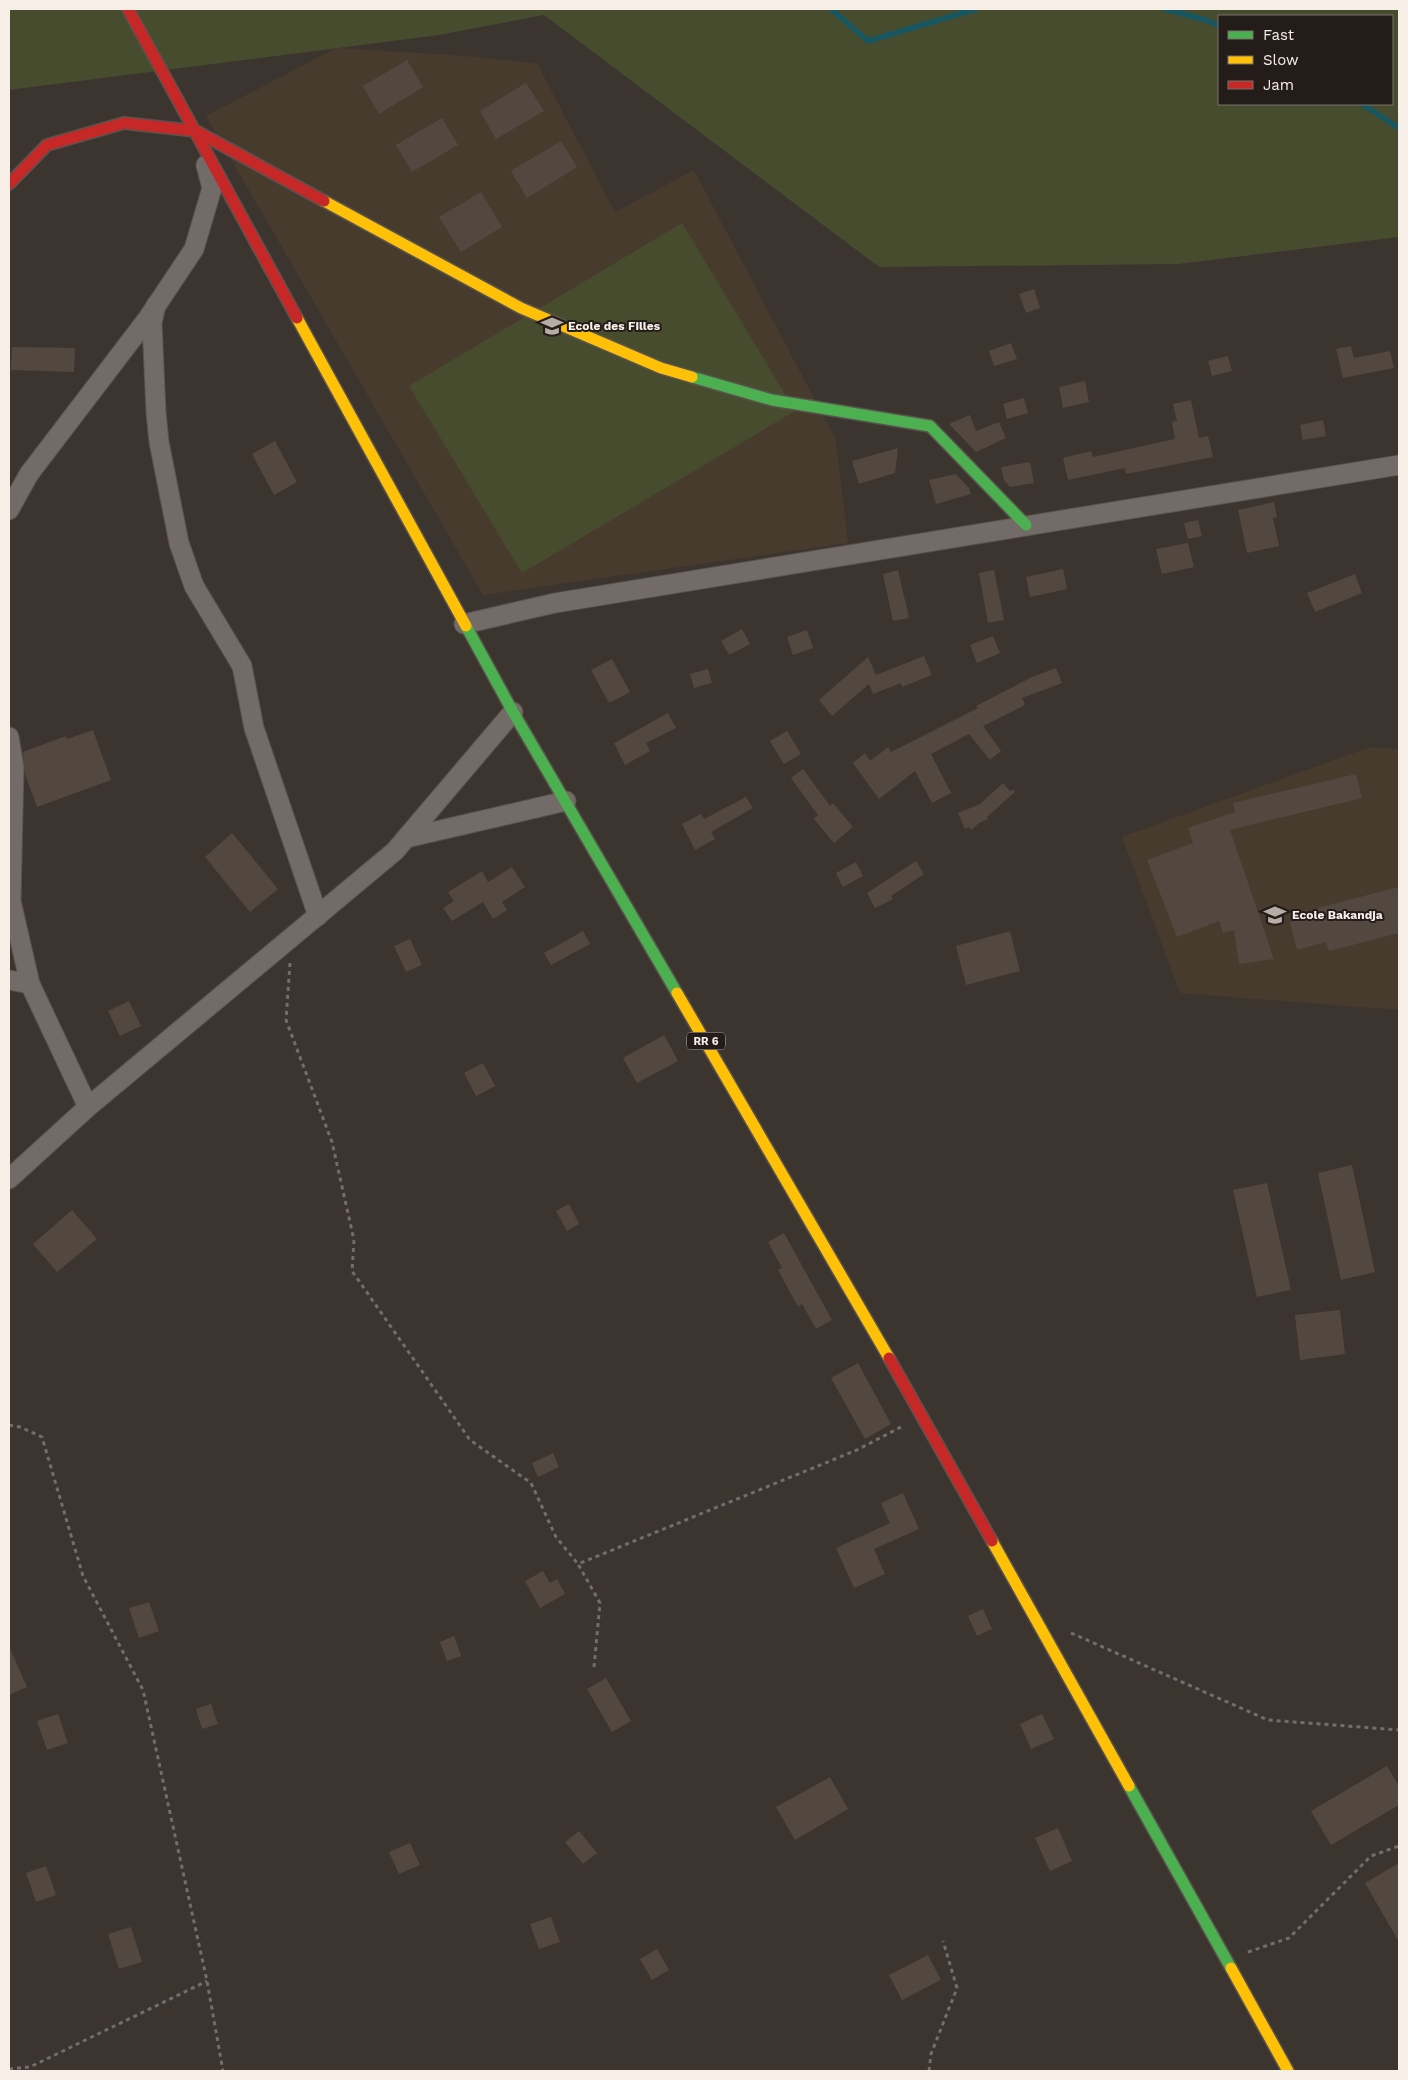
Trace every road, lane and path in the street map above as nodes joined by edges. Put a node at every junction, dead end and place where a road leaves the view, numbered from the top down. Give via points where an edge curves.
1 (128, 9) edge
2 (196, 131) junction
3 (9, 184) edge
4 (156, 306) junction
5 (1399, 465) edge
6 (9, 510) edge
7 (1026, 525) junction
8 (464, 624) junction
9 (513, 712) junction
10 (9, 737) edge
11 (566, 801) junction
12 (406, 838) junction
13 (318, 916) junction
14 (292, 938) junction
15 (9, 980) edge
16 (30, 984) junction
17 (88, 1107) junction
18 (9, 1179) edge
19 (923, 1416) junction
20 (9, 1425) edge
21 (578, 1564) junction
22 (1035, 1618) junction
23 (594, 1667) dead end
24 (1399, 1730) edge
25 (1399, 1846) edge
26 (943, 1941) dead end
27 (1226, 1960) junction
28 (207, 1981) junction
29 (9, 2069) edge
30 (223, 2071) edge
31 (929, 2071) edge
32 (1288, 2071) edge

1 - 2 main road, RR 6
2 - 3 main road via 124,123 47,145
2 - 4 street via 212,188 194,249
2 - 7 main road via 521,308 661,368 772,400 930,426
2 - 8 main road, RR 6
4 - 6 street via 30,474
4 - 13 street via 152,323 156,412 179,542 194,586 242,666 254,728
5 - 7 street
7 - 8 street via 555,604
8 - 9 main road, RR 6
9 - 11 main road, RR 6
9 - 12 street
10 - 16 street via 14,767 12,901
11 - 12 street
11 - 19 main road, RR 6
12 - 13 street
13 - 14 street
14 - 17 street
14 - 21 path via 286,1020 332,1142 354,1240 352,1270 470,1440 531,1483 556,1538
15 - 16 street
16 - 17 street
17 - 18 street
19 - 21 path via 857,1450
19 - 22 main road, RR 6
20 - 28 path via 42,1437 83,1576 143,1690
21 - 23 path via 600,1603
22 - 24 path via 1268,1720
22 - 27 main road, RR 6
25 - 27 path via 1371,1856 1289,1938
26 - 31 path via 957,1988 931,2054
27 - 32 main road, RR 6
28 - 29 path via 30,2067
28 - 30 path

